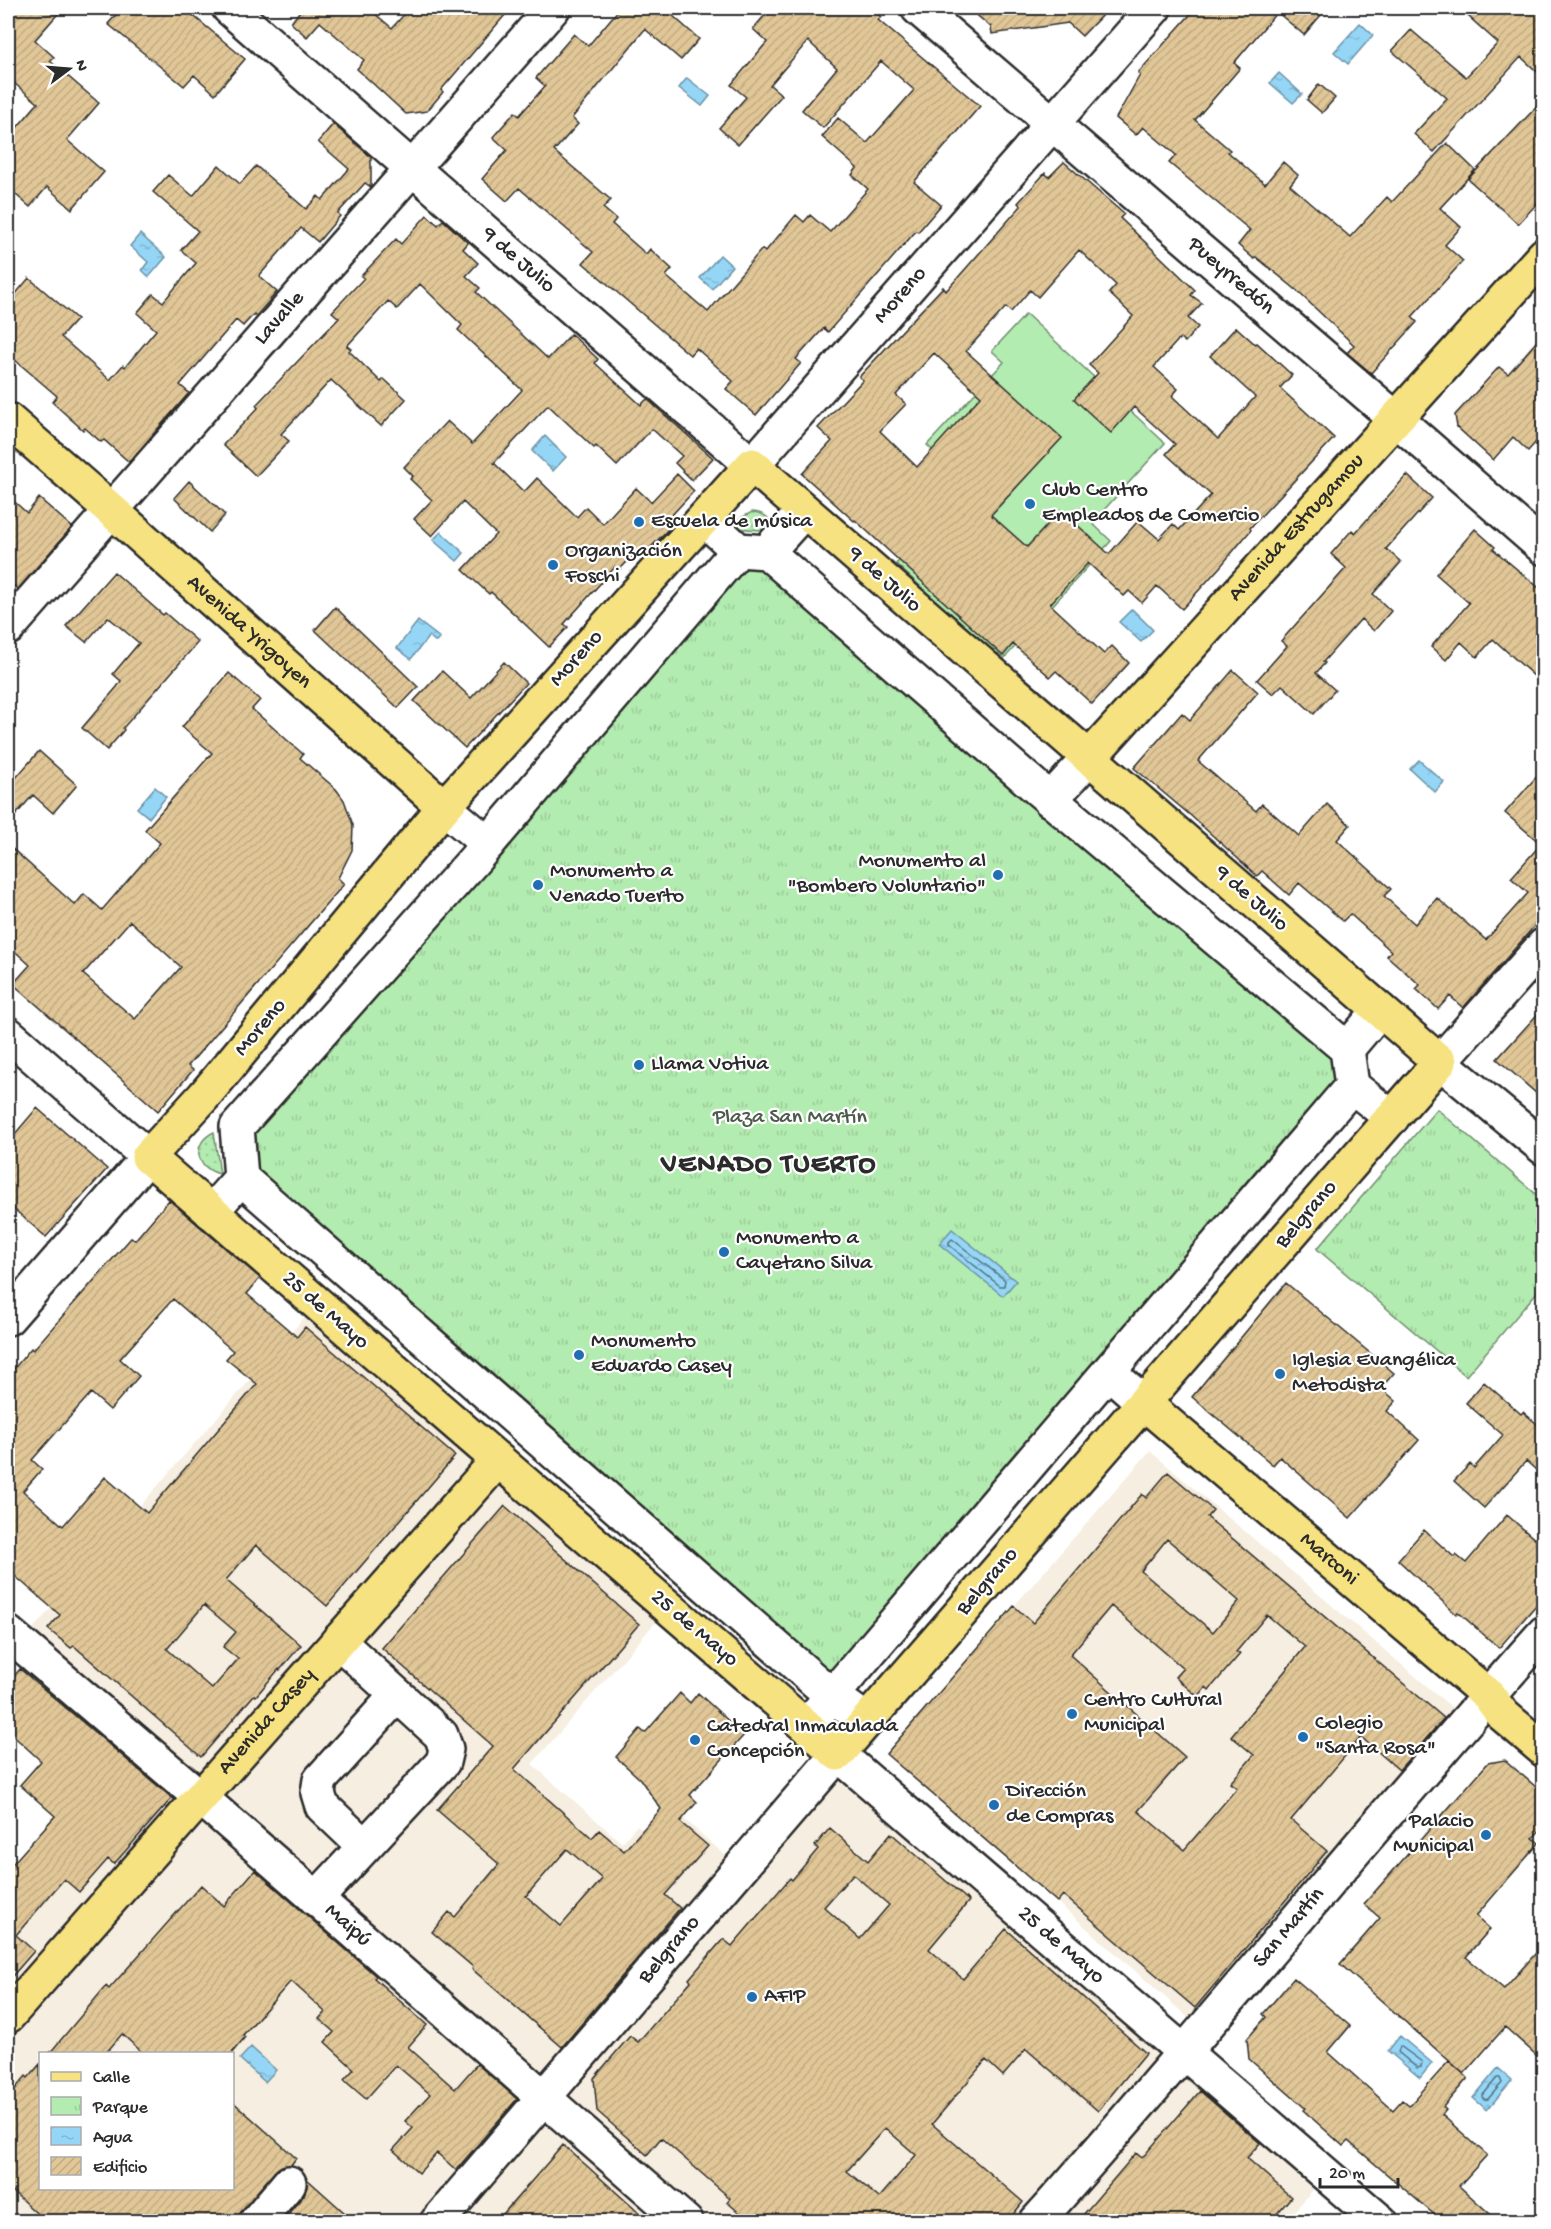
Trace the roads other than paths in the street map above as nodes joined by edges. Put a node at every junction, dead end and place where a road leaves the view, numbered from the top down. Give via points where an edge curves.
1 (229, 8) edge
2 (554, 8) edge
3 (918, 8) edge
4 (1154, 8) edge
5 (1053, 124) junction
6 (413, 169) junction
7 (1544, 255) edge
8 (1396, 418) junction
9 (8, 420) edge
10 (752, 465) junction
11 (110, 509) junction
12 (804, 511) junction
13 (704, 519) junction
14 (1544, 548) edge
15 (753, 551) junction
16 (8, 628) edge
17 (1089, 758) junction
18 (1050, 800) junction
19 (444, 807) junction
20 (488, 844) junction
21 (1544, 945) edge
22 (1380, 1010) junction
23 (8, 1035) edge
24 (1347, 1049) junction
25 (1440, 1062) junction
26 (1352, 1086) junction
27 (204, 1096) junction
28 (1392, 1118) junction
29 (237, 1127) junction
30 (1544, 1148) edge
31 (148, 1157) junction
32 (241, 1178) junction
33 (211, 1212) junction
34 (8, 1318) edge
35 (1108, 1372) junction
36 (1144, 1402) junction
37 (525, 1428) junction
38 (497, 1461) junction
39 (8, 1633) edge
40 (1544, 1633) edge
41 (338, 1641) junction
42 (396, 1695) junction
43 (831, 1695) junction
44 (1488, 1695) junction
45 (867, 1721) junction
46 (807, 1725) junction
47 (1544, 1750) edge
48 (838, 1754) junction
49 (200, 1797) junction
50 (364, 1846) junction
51 (316, 1899) junction
52 (8, 2016) edge
53 (1185, 2053) junction
54 (543, 2097) junction
55 (289, 2183) dead end
56 (256, 2222) edge
57 (437, 2222) edge
58 (686, 2222) edge
59 (1036, 2222) edge
60 (1381, 2222) edge

1 - 6 street, 9 de Julio
2 - 6 street, Lavalle
3 - 5 street, Pueyrredón
4 - 5 street, Moreno
5 - 8 street, Pueyrredón
5 - 10 street, Moreno
6 - 10 street, 9 de Julio
6 - 11 street, Lavalle
7 - 8 main road, Avenida Estrugamou
8 - 14 street, Pueyrredón
8 - 17 main road, Avenida Estrugamou
9 - 11 main road, Avenida Yrigoyen
10 - 12 main road, 9 de Julio
10 - 13 main road, Moreno
11 - 16 street, Lavalle
11 - 19 main road, Avenida Yrigoyen
12 - 15 street
12 - 17 main road, 9 de Julio
13 - 15 street
13 - 19 main road, Moreno
15 - 18 street
15 - 20 street
17 - 18 street, Avenida Estrugamou
17 - 22 main road, 9 de Julio
18 - 24 street
19 - 20 street, Avenida Yrigoyen
19 - 27 main road, Moreno
20 - 29 street
21 - 25 street, Belgrano
22 - 24 street
22 - 25 main road, 9 de Julio
23 - 31 street, 25 de Mayo
24 - 26 street
25 - 28 main road, Belgrano
25 - 30 street, 9 de Julio
26 - 28 street
26 - 35 street
27 - 29 street
27 - 31 main road, Moreno
28 - 36 main road, Belgrano
29 - 32 street
31 - 33 main road, 25 de Mayo
31 - 34 street, Moreno
32 - 33 street
32 - 37 street
33 - 38 main road, 25 de Mayo
35 - 36 street, Marconi
35 - 43 street
36 - 44 main road, Marconi
36 - 45 main road, Belgrano
37 - 38 street, Avenida Casey
37 - 43 street
38 - 41 main road, Avenida Casey
38 - 46 main road, 25 de Mayo
39 - 49 street, Maipú
40 - 44 street, San Martín
41 - 42 street
41 - 49 main road, Avenida Casey
42 - 50 street via 320,1780 322,1806
42 - 50 street via 441,1735 446,1749 443,1762
43 - 45 street
43 - 46 street
44 - 47 main road, Marconi via 1503,1715
44 - 53 street, San Martín
45 - 48 main road, Belgrano
46 - 48 main road, 25 de Mayo
48 - 53 street, 25 de Mayo
48 - 54 street, Belgrano
49 - 51 street, Maipú
49 - 52 main road, Avenida Casey
50 - 51 street
51 - 54 street, Maipú
53 - 59 street, San Martín
53 - 60 street, 25 de Mayo
54 - 57 street, Belgrano
54 - 58 street, Maipú
55 - 56 street

